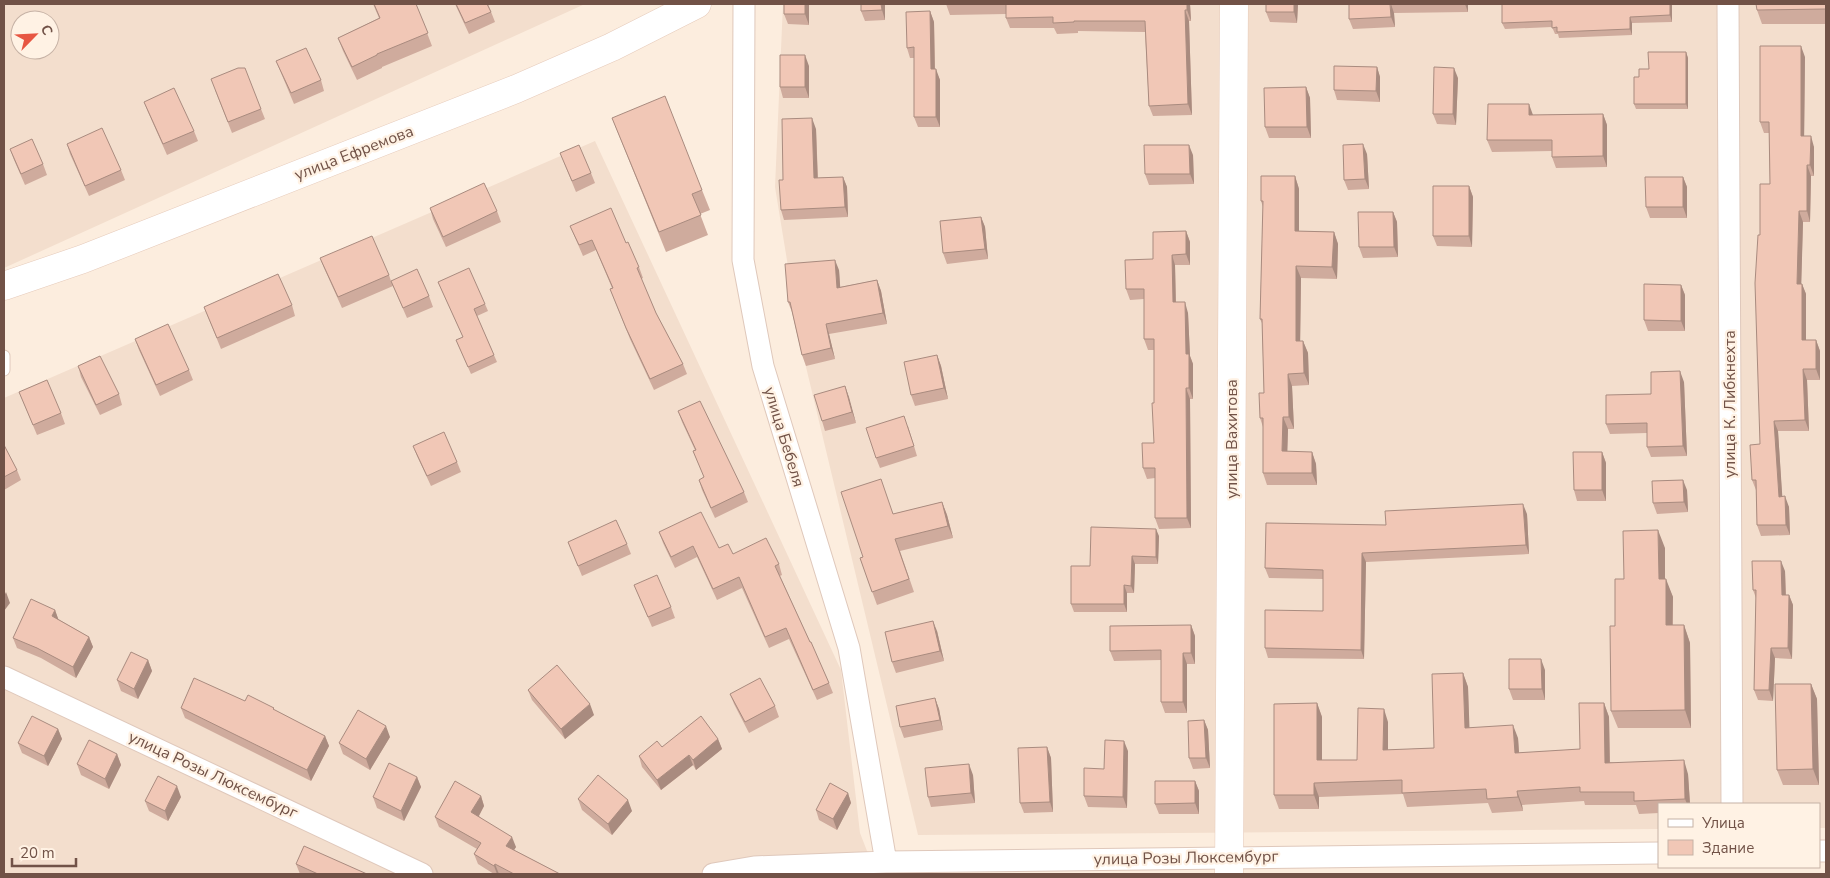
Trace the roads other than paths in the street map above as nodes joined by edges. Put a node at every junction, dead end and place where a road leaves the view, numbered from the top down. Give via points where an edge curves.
1 (697, 4) edge
2 (744, 4) edge
3 (1234, 4) edge
4 (1728, 4) edge
5 (4, 286) edge
6 (4, 356) edge
7 (4, 370) edge
8 (4, 676) edge
9 (1732, 803) edge
10 (1658, 853) edge
11 (886, 862) junction
12 (1229, 866) edge
13 (754, 870) edge
14 (422, 874) edge
15 (713, 874) edge

1 - 5 main road, улица Ефремова via 612,47 516,89 83,259
2 - 11 street, улица Бебеля via 743,260 762,366 849,648
3 - 12 main road, улица Вахитова
4 - 9 street, улица К. Либкнехта
6 - 7 lane
8 - 14 street, улица Розы Люксембург
10 - 12 street, улица Розы Люксембург
11 - 12 street, улица Розы Люксембург
11 - 13 street, улица Розы Люксембург
13 - 15 street, улица Розы Люксембург

